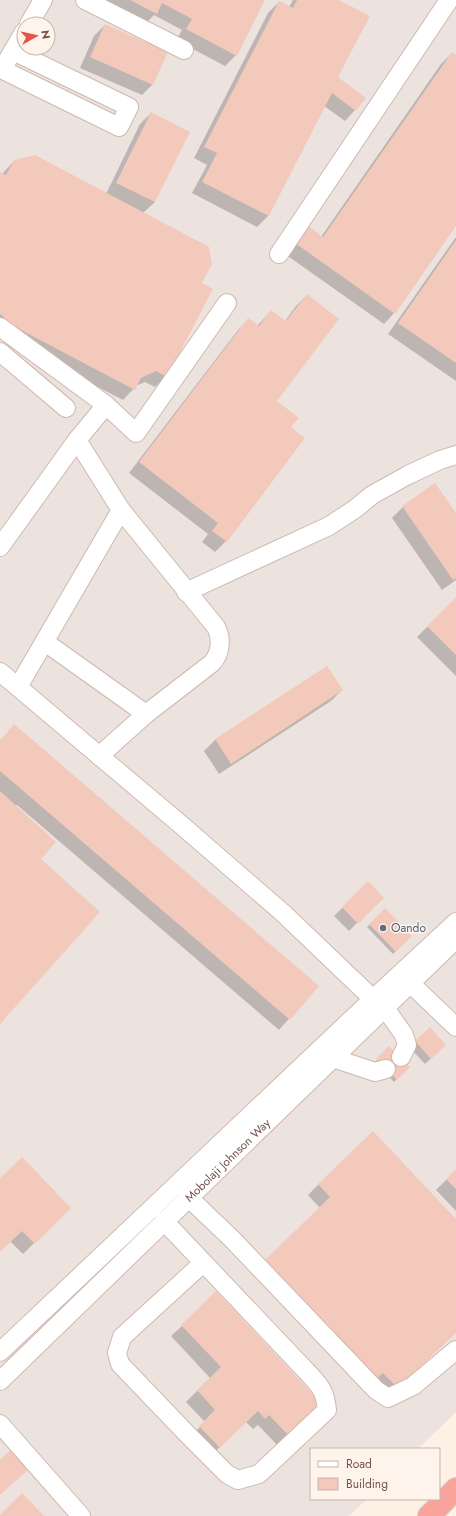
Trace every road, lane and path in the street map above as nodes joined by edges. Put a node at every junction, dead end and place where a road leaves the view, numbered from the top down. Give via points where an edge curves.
1 (43, 0) edge
2 (85, 0) edge
3 (450, 0) edge
4 (456, 5) edge
5 (34, 16) edge
6 (16, 46) edge
7 (184, 50) dead end
8 (13, 51) junction
9 (1, 72) edge
10 (279, 254) dead end
11 (227, 304) dead end
12 (0, 327) edge
13 (0, 352) edge
14 (106, 404) junction
15 (66, 408) dead end
16 (77, 440) junction
17 (456, 456) edge
18 (121, 510) junction
19 (0, 547) edge
20 (186, 592) junction
21 (44, 642) junction
22 (1, 676) edge
23 (18, 687) junction
24 (146, 714) junction
25 (100, 756) junction
26 (456, 922) edge
27 (456, 939) edge
28 (410, 983) junction
29 (379, 1003) junction
30 (456, 1027) edge
31 (401, 1057) dead end
32 (332, 1058) junction
33 (386, 1069) dead end
34 (188, 1197) junction
35 (164, 1221) junction
36 (203, 1263) junction
37 (456, 1350) edge
38 (0, 1352) edge
39 (0, 1381) edge
40 (0, 1424) edge
41 (456, 1489) edge
42 (81, 1516) edge
43 (429, 1516) edge

1 - 5 street
2 - 7 street
3 - 4 street
3 - 10 street
6 - 8 street
8 - 9 street
8 - 9 street via 129,107 119,127
11 - 14 street via 136,433
12 - 14 street
13 - 15 street
14 - 16 street
16 - 18 street
16 - 19 street
17 - 20 street via 440,460 408,475 372,495 329,526
18 - 20 street
18 - 21 street
20 - 24 street via 216,627 220,634 220,644 215,659
21 - 23 street
21 - 24 street
22 - 23 street
23 - 25 street
24 - 25 street
25 - 29 street via 283,913
26 - 29 street, Mobolaji Johnson Way
27 - 28 street, Mobolaji Johnson Way
28 - 29 street, Mobolaji Johnson Way
28 - 30 street
29 - 31 street via 404,1035 407,1045
29 - 32 street, Mobolaji Johnson Way
29 - 38 street, Mobolaji Johnson Way
32 - 33 street via 376,1072
32 - 34 street, Mobolaji Johnson Way
34 - 35 street, Mobolaji Johnson Way
34 - 37 street via 232,1239 376,1390 388,1398 413,1386
35 - 36 street
35 - 39 street, Mobolaji Johnson Way
36 - 36 street via 319,1385 326,1397 327,1410 259,1474 238,1480 227,1474 178,1425 120,1364 117,1353 122,1337
40 - 42 street
41 - 43 highway

